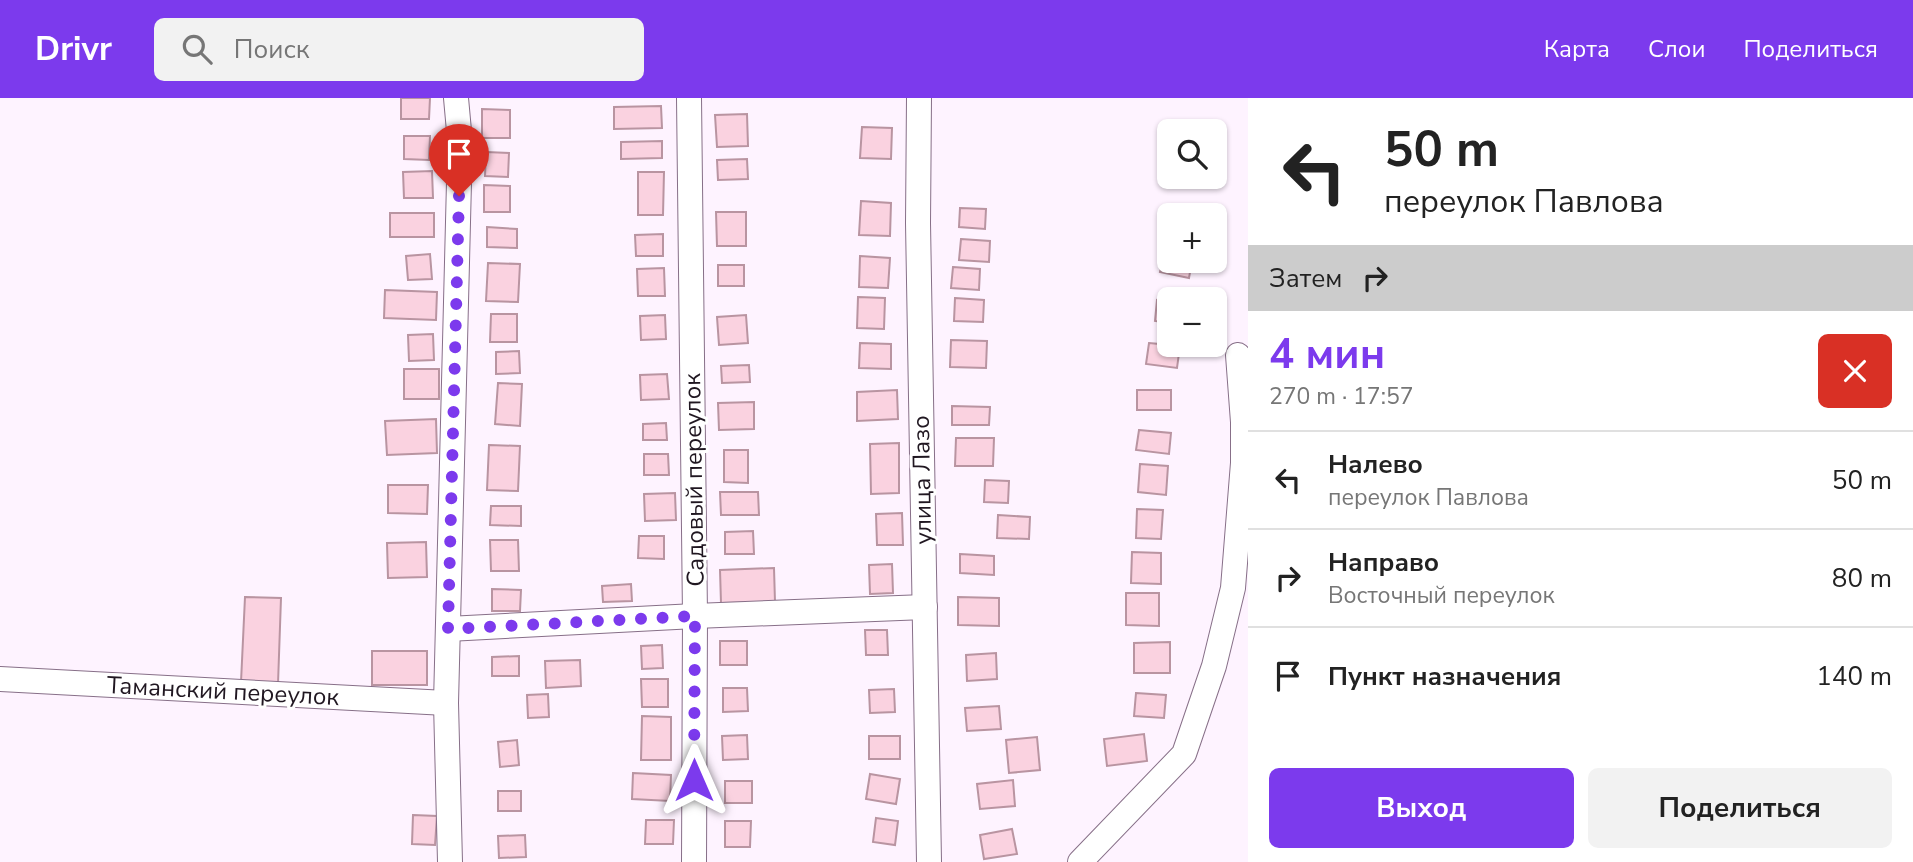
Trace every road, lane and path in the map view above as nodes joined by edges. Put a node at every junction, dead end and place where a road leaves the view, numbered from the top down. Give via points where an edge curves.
1 (456, 98) edge
2 (689, 98) edge
3 (919, 98) edge
4 (1238, 355) dead end
5 (925, 607) junction
6 (695, 616) junction
7 (448, 629) junction
8 (0, 679) edge
9 (446, 703) junction
10 (450, 862) edge
11 (694, 862) edge
12 (929, 862) edge
13 (1080, 862) edge

1 - 7 street via 460,142
2 - 6 street, Садовый переулок
3 - 5 street, улица Лазо
4 - 13 street via 1243,422 1239,521 1233,588 1214,666 1184,754
5 - 6 street
5 - 12 street, улица Лазо
6 - 7 street
6 - 11 street, Садовый переулок
7 - 9 street
8 - 9 street, Таманский переулок
9 - 10 street

